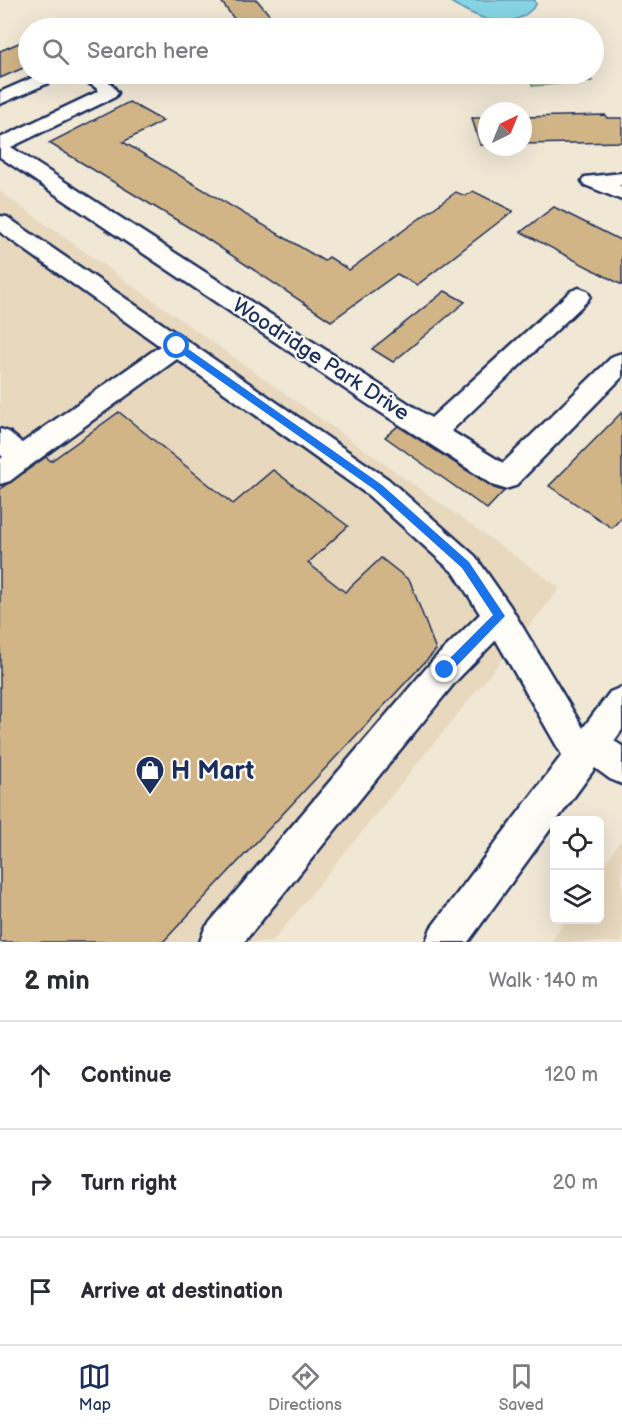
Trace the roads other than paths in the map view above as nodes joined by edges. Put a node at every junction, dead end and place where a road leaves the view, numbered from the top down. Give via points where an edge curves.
1 (32, 84) edge
2 (103, 84) edge
3 (0, 99) edge
4 (0, 146) edge
5 (622, 179) edge
6 (622, 194) edge
7 (0, 222) edge
8 (579, 296) dead end
9 (177, 346) junction
10 (622, 362) edge
11 (433, 432) junction
12 (0, 439) edge
13 (22, 458) junction
14 (0, 473) edge
15 (499, 616) junction
16 (622, 703) edge
17 (586, 751) junction
18 (622, 767) edge
19 (219, 942) edge
20 (445, 942) edge

1 - 3 street
2 - 4 street via 109,93
4 - 11 street, Woodridge Park Drive
5 - 6 street via 592,181
7 - 9 street
8 - 11 street
9 - 13 street
9 - 15 street via 378,488 465,565
10 - 11 street, Woodridge Park Drive via 505,478
12 - 13 street
13 - 14 street
15 - 17 street
15 - 19 street via 445,670
16 - 17 street
17 - 18 street
17 - 20 street

